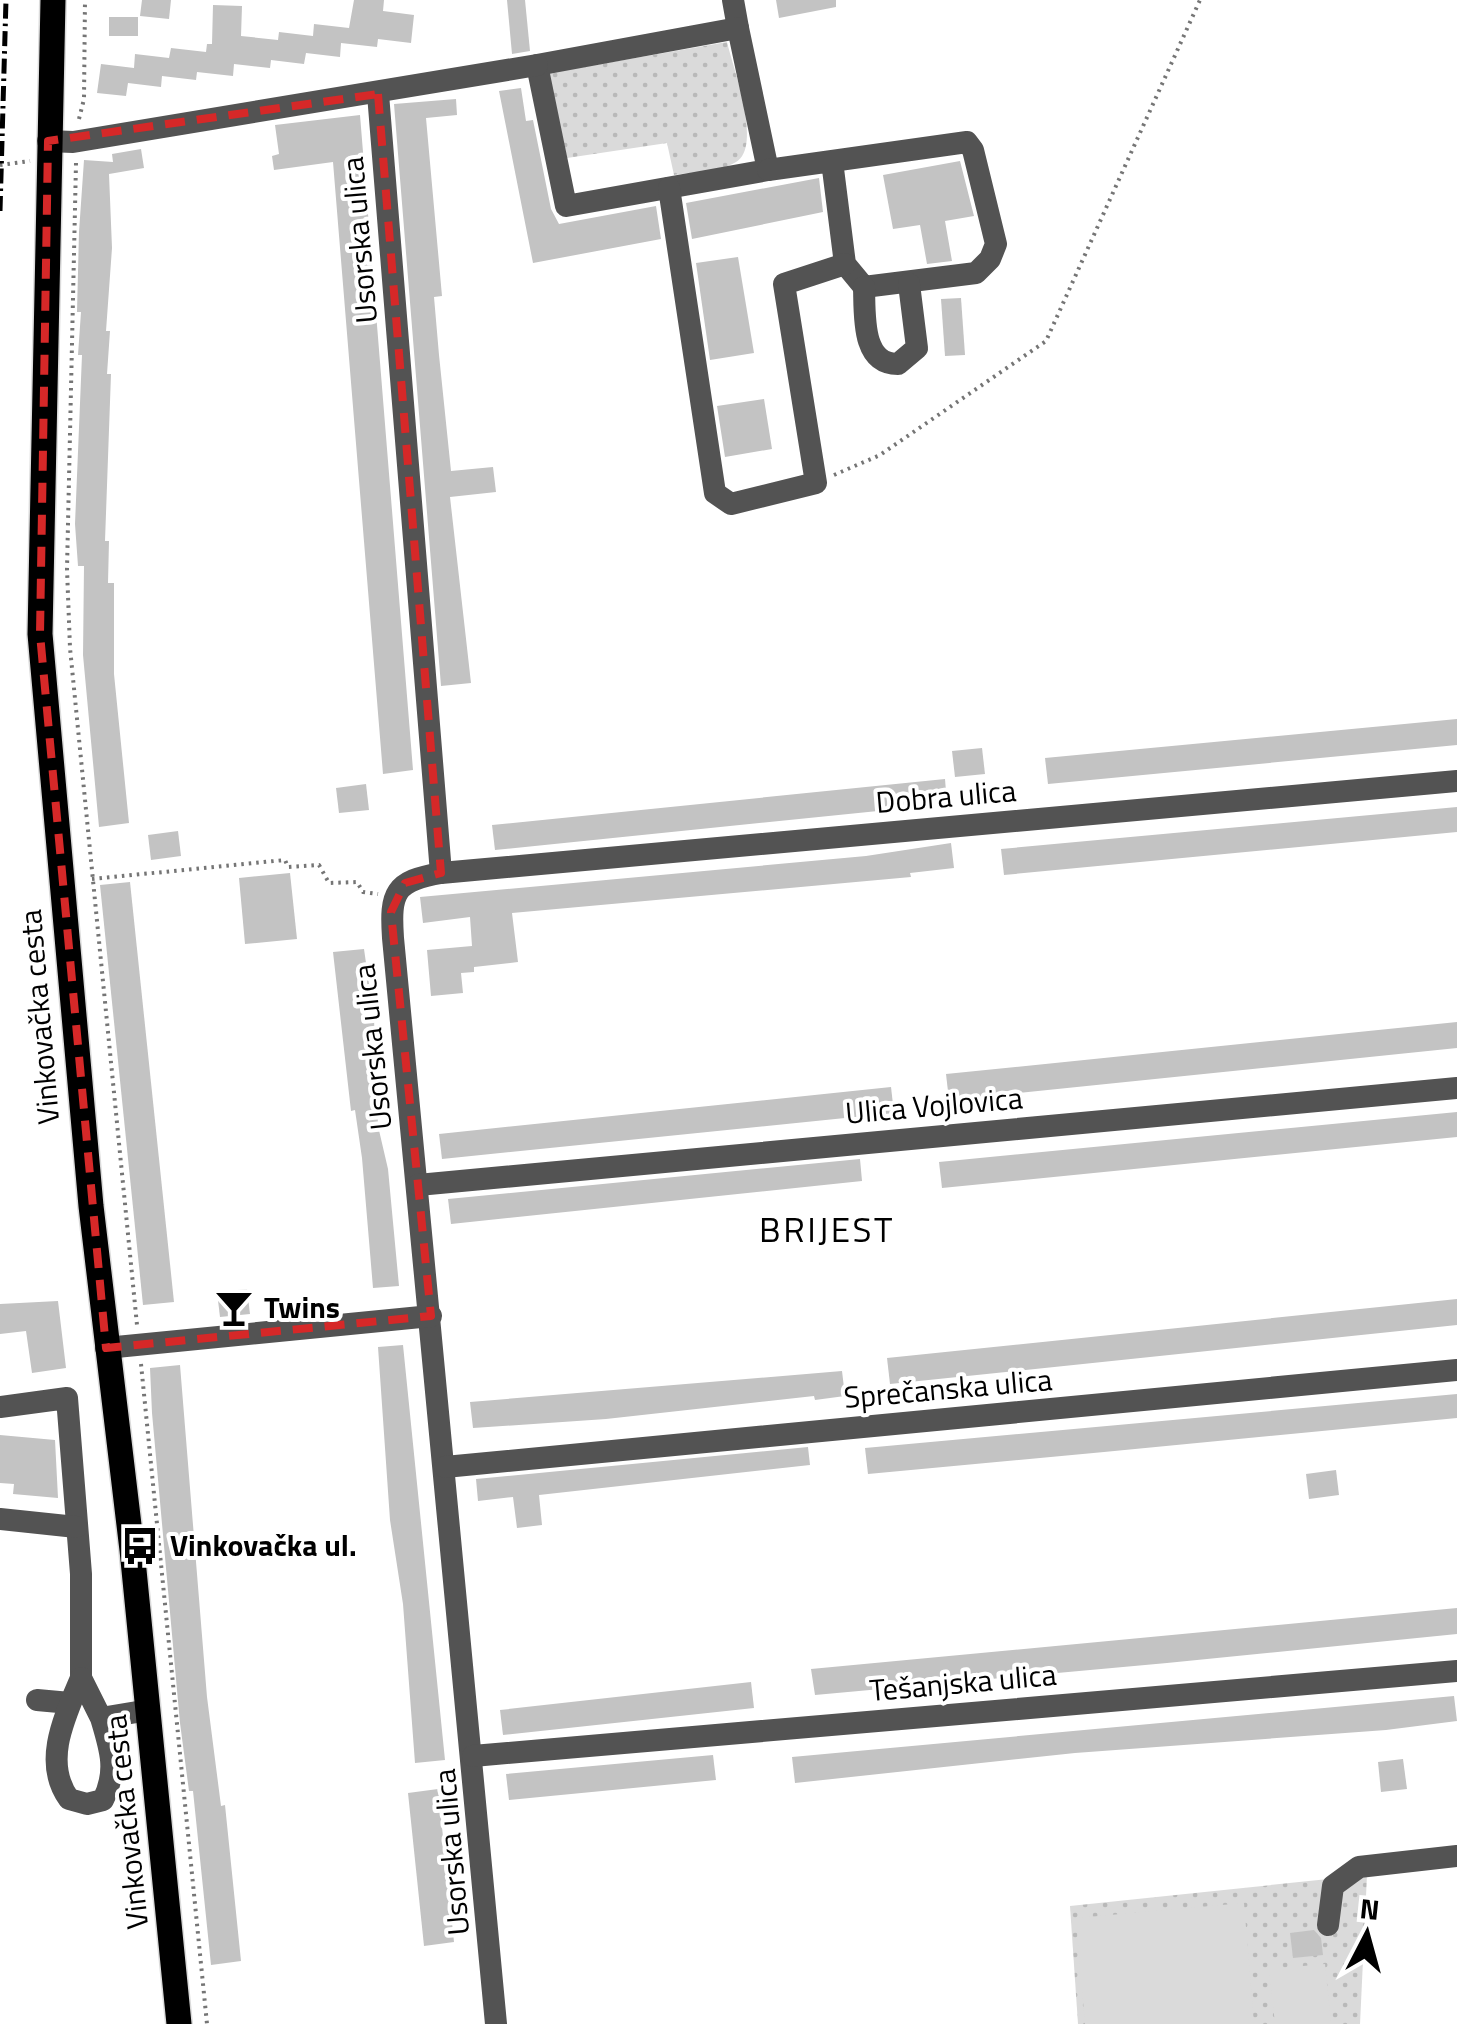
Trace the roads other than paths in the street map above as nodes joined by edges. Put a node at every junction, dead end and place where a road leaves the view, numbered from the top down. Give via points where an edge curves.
1 (53, 0) edge
2 (733, 0) edge
3 (738, 28) junction
4 (537, 64) junction
5 (378, 94) junction
6 (56, 148) junction
7 (832, 161) junction
8 (768, 170) junction
9 (668, 188) junction
10 (845, 264) junction
11 (909, 284) junction
12 (864, 287) junction
13 (1457, 781) edge
14 (440, 873) junction
15 (1457, 1088) edge
16 (418, 1185) junction
17 (431, 1316) junction
18 (106, 1348) junction
19 (1457, 1370) edge
20 (0, 1407) edge
21 (445, 1467) junction
22 (0, 1519) edge
23 (76, 1527) junction
24 (1457, 1670) edge
25 (80, 1678) junction
26 (37, 1700) dead end
27 (70, 1703) junction
28 (149, 1710) junction
29 (101, 1718) junction
30 (473, 1756) junction
31 (1457, 1856) edge
32 (1328, 1925) dead end
33 (180, 2024) edge
34 (496, 2024) edge

1 - 6 main road, Vinkovačka cesta
2 - 3 street
3 - 4 street
3 - 8 street
4 - 5 street
4 - 9 street via 566,206
5 - 6 street
5 - 14 street, Usorska ulica
6 - 18 main road, Vinkovačka cesta via 40,634
7 - 8 street
7 - 10 street
7 - 11 street via 967,142 973,150 996,244 990,259 976,273
8 - 9 street
9 - 10 street via 715,494 731,504 816,483 784,284
10 - 12 street
11 - 12 street
11 - 12 street via 918,348 898,364 871,351
13 - 14 street, Dobra ulica
14 - 16 street, Usorska ulica via 414,877 393,900
15 - 16 street, Ulica Vojlovica
16 - 17 street, Usorska ulica
17 - 18 street
17 - 21 street, Usorska ulica
18 - 28 main road, Vinkovačka cesta
19 - 21 street, Sprečanska ulica
20 - 23 street via 66,1398
21 - 30 street, Usorska ulica
22 - 23 street
23 - 25 street via 84,1628
24 - 30 street, Tešanjska ulica
25 - 27 street
25 - 29 street
26 - 27 street
27 - 29 street via 56,1757 59,1786 69,1800 103,1800 113,1782
28 - 29 street
28 - 33 main road, Vinkovačka cesta
30 - 34 street, Usorska ulica
31 - 32 street via 1359,1867 1332,1886

